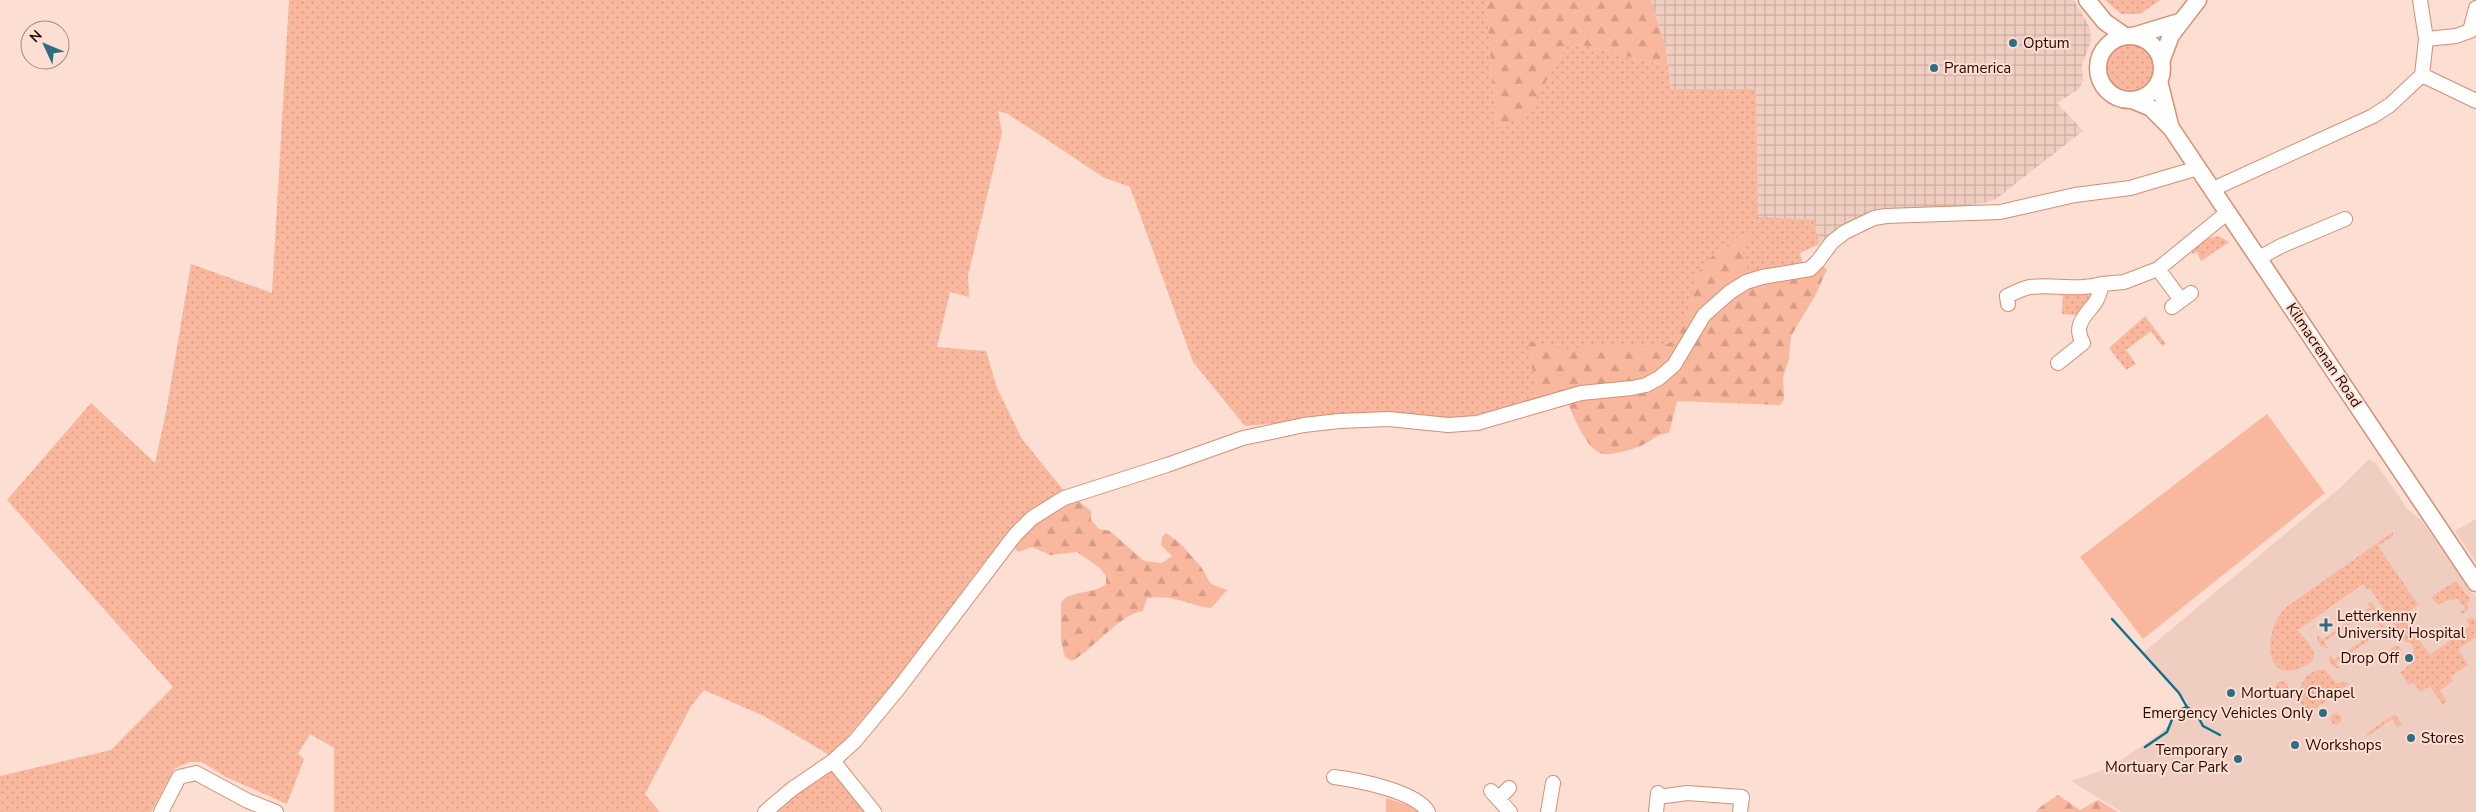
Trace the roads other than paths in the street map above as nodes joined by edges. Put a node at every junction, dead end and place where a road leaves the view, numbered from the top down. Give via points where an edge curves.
1 (2198, 0) edge
2 (2420, 0) edge
3 (2092, 7) edge
4 (2476, 11) edge
5 (2179, 22) junction
6 (2129, 36) junction
7 (2426, 39) junction
8 (2099, 57) junction
9 (2161, 62) junction
10 (2422, 75) junction
11 (2159, 81) junction
12 (2132, 100) junction
13 (2476, 102) edge
14 (2171, 128) junction
15 (2198, 168) junction
16 (2213, 189) junction
17 (2228, 212) junction
18 (2345, 219) dead end
19 (2259, 258) junction
20 (2158, 270) junction
21 (2102, 284) junction
22 (2181, 300) dead end
23 (2008, 304) dead end
24 (2058, 363) dead end
25 (2476, 583) edge
26 (832, 762) junction
27 (1334, 777) dead end
28 (1553, 783) dead end
29 (1509, 788) dead end
30 (161, 812) edge
31 (276, 812) edge
32 (764, 812) edge
33 (874, 812) edge
34 (1428, 812) edge
35 (1510, 812) edge
36 (1548, 812) edge
37 (1656, 812) edge
38 (1740, 812) edge

1 - 5 main road
2 - 7 street
3 - 6 main road
3 - 8 main road
4 - 7 street via 2470,31
5 - 6 main road
5 - 9 main road via 2166,44
6 - 8 main road via 2109,43
6 - 9 main road via 2142,38 2153,46
7 - 10 street
8 - 12 main road via 2098,72 2103,86 2113,95
9 - 11 main road
10 - 13 street
10 - 16 street via 2373,116
11 - 12 main road via 2150,93
11 - 14 main road, Kilmacrenan Road
12 - 14 main road, Kilmacrenan Road via 2151,108
14 - 15 main road, Kilmacrenan Road
15 - 16 main road, Kilmacrenan Road
15 - 26 street via 2130,188 2075,195 2000,212 1874,218 1844,232 1810,269 1762,277 1730,292 1704,316 1674,365 1646,385 1582,393 1477,423 1448,425 1389,419 1286,428 1210,448 1167,466 1064,498 1032,518 1015,535 877,716
16 - 17 main road, Kilmacrenan Road
17 - 19 main road, Kilmacrenan Road
17 - 20 street
18 - 19 street
19 - 25 main road, Kilmacrenan Road
20 - 21 street via 2124,282
20 - 22 street
21 - 23 street via 2073,289 2027,288 2007,296
21 - 24 street via 2096,302 2079,325 2078,334 2083,343
26 - 32 street
26 - 33 street
27 - 34 street via 1401,794 1421,803
28 - 36 street
29 - 35 street via 1495,795
30 - 31 street via 179,777 196,773
37 - 38 street via 1658,795 1687,793 1742,798

